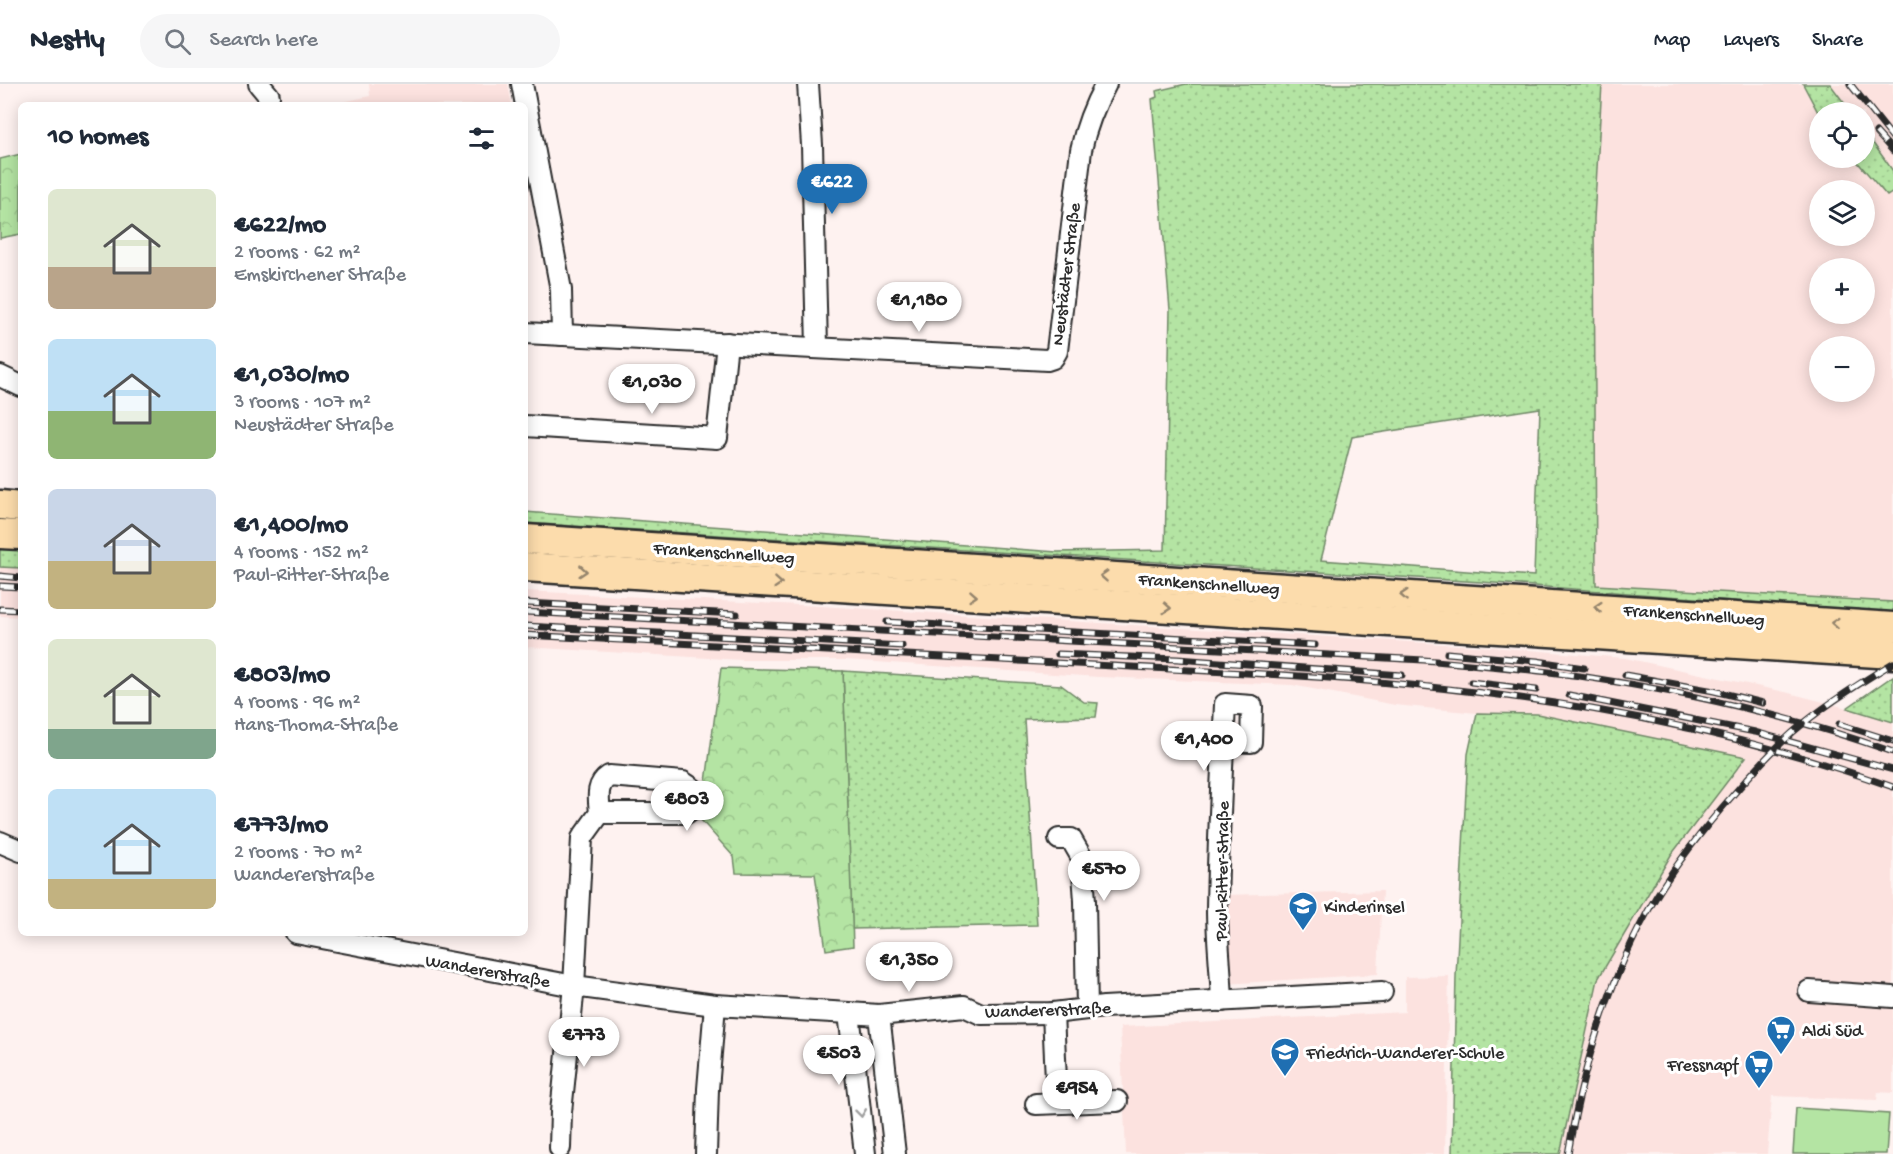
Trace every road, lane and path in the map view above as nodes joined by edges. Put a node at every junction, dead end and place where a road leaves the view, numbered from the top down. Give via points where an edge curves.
1 (522, 84) edge
2 (808, 84) edge
3 (1106, 84) edge
4 (525, 102) edge
5 (528, 116) edge
6 (528, 333) edge
7 (562, 335) junction
8 (727, 343) junction
9 (817, 347) junction
10 (0, 376) edge
11 (18, 385) edge
12 (528, 426) edge
13 (0, 506) edge
14 (18, 507) edge
15 (0, 534) edge
16 (18, 535) edge
17 (528, 539) edge
18 (528, 567) edge
19 (1893, 627) edge
20 (1893, 654) edge
21 (1224, 741) dead end
22 (600, 813) dead end
23 (1059, 839) dead end
24 (0, 842) edge
25 (18, 850) edge
26 (312, 936) edge
27 (574, 986) junction
28 (1809, 991) dead end
29 (1382, 992) dead end
30 (1893, 997) edge
31 (1222, 1001) junction
32 (715, 1005) junction
33 (1087, 1009) junction
34 (1053, 1012) junction
35 (849, 1013) junction
36 (879, 1015) junction
37 (1117, 1101) dead end
38 (1057, 1103) junction
39 (1036, 1104) dead end
40 (560, 1148) dead end
41 (706, 1154) edge
42 (865, 1154) edge
43 (896, 1154) edge

1 - 4 street
2 - 9 street
3 - 9 street, Neustädter Straße via 1094,105 1081,150 1057,351 1053,358
5 - 7 street via 561,290
6 - 7 street, Neustädter Straße
7 - 8 street, Neustädter Straße
8 - 9 street, Neustädter Straße
8 - 12 street via 717,438
10 - 11 street
13 - 14 highway
15 - 16 highway
19 -> 17 highway, Frankenschnellweg
18 -> 20 highway, Frankenschnellweg
21 - 31 street, Paul-Ritter-Straße via 1217,912
22 - 27 street via 582,838
23 - 33 street via 1071,839 1082,858
24 - 25 street
26 - 27 street, Wandererstraße
27 - 32 street, Wandererstraße
27 - 40 street, Wandererstraße
28 - 30 street
29 - 31 street, Wandererstraße
31 - 33 street, Wandererstraße
32 - 35 street, Wandererstraße
32 - 41 street
33 - 34 street, Wandererstraße
34 - 36 street, Wandererstraße via 981,1014 964,1006
34 - 38 street
35 - 36 street, Wandererstraße
35 -> 42 street
36 - 43 street
37 - 38 street
38 - 39 street

